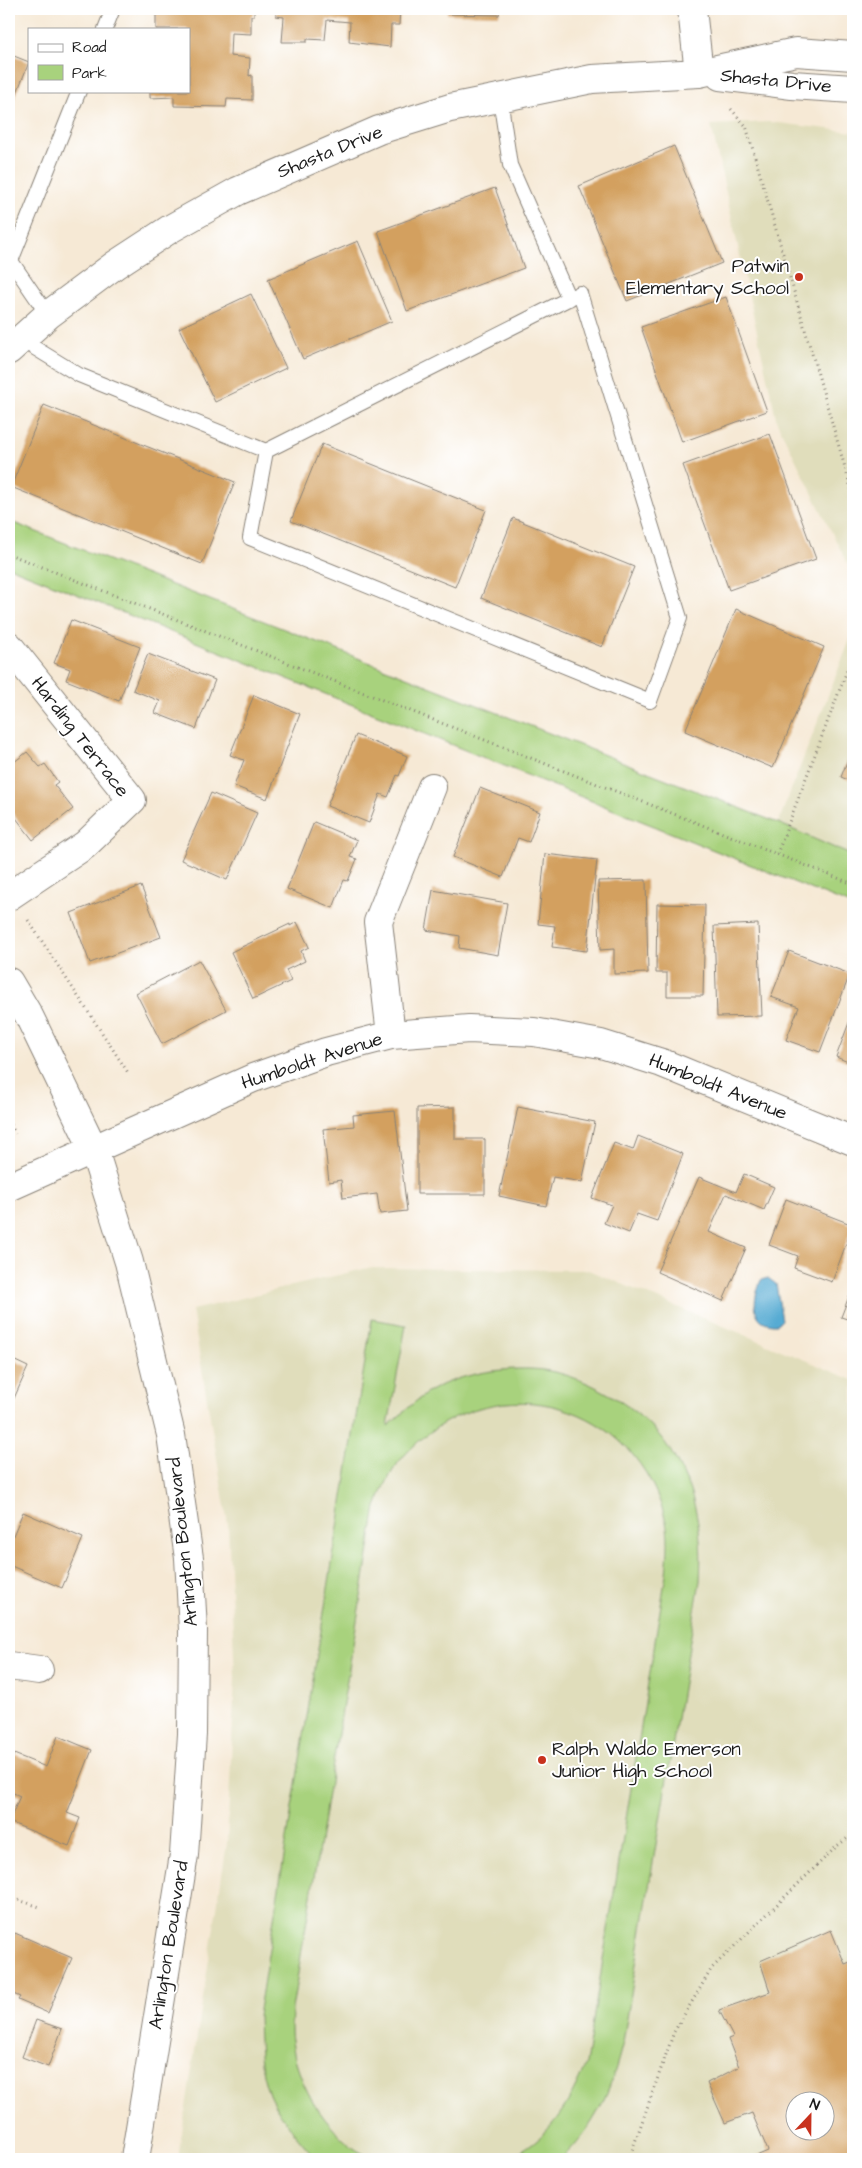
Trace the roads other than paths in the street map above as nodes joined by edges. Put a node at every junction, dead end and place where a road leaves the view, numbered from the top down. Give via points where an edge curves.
1 (113, 9) edge
2 (692, 9) edge
3 (105, 28) edge
4 (853, 56) edge
5 (699, 73) junction
6 (853, 89) edge
7 (79, 92) edge
8 (500, 98) junction
9 (569, 299) junction
10 (48, 314) junction
11 (15, 344) edge
12 (266, 450) junction
13 (9, 646) edge
14 (432, 788) dead end
15 (10, 895) edge
16 (9, 982) edge
17 (391, 1035) junction
18 (853, 1141) edge
19 (94, 1150) junction
20 (9, 1187) edge
21 (9, 1666) edge
22 (39, 1670) dead end
23 (135, 2159) edge

1 - 3 lane
2 - 5 street
4 - 5 street, Shasta Drive via 796,52
5 - 6 street, Shasta Drive
5 - 8 street, Shasta Drive via 592,79
7 - 10 lane via 11,261
8 - 9 lane via 510,164
8 - 10 street, Shasta Drive via 450,108 380,130 238,191 170,229
9 - 12 lane
9 - 12 lane via 580,293 680,618 650,701 250,538
10 - 11 street, Shasta Drive
11 - 12 lane via 79,375
13 - 15 street, Harding Terrace via 132,800 85,845
14 - 17 street via 378,922
16 - 19 street, Arlington Boulevard
17 - 18 street, Humboldt Avenue via 468,1029 534,1032 601,1044 662,1063
17 - 19 street, Humboldt Avenue via 326,1052 253,1078
19 - 20 street, Humboldt Avenue
19 - 23 street, Arlington Boulevard via 129,1262 171,1435 189,1558 193,1630 192,1734 184,1854
21 - 22 street

